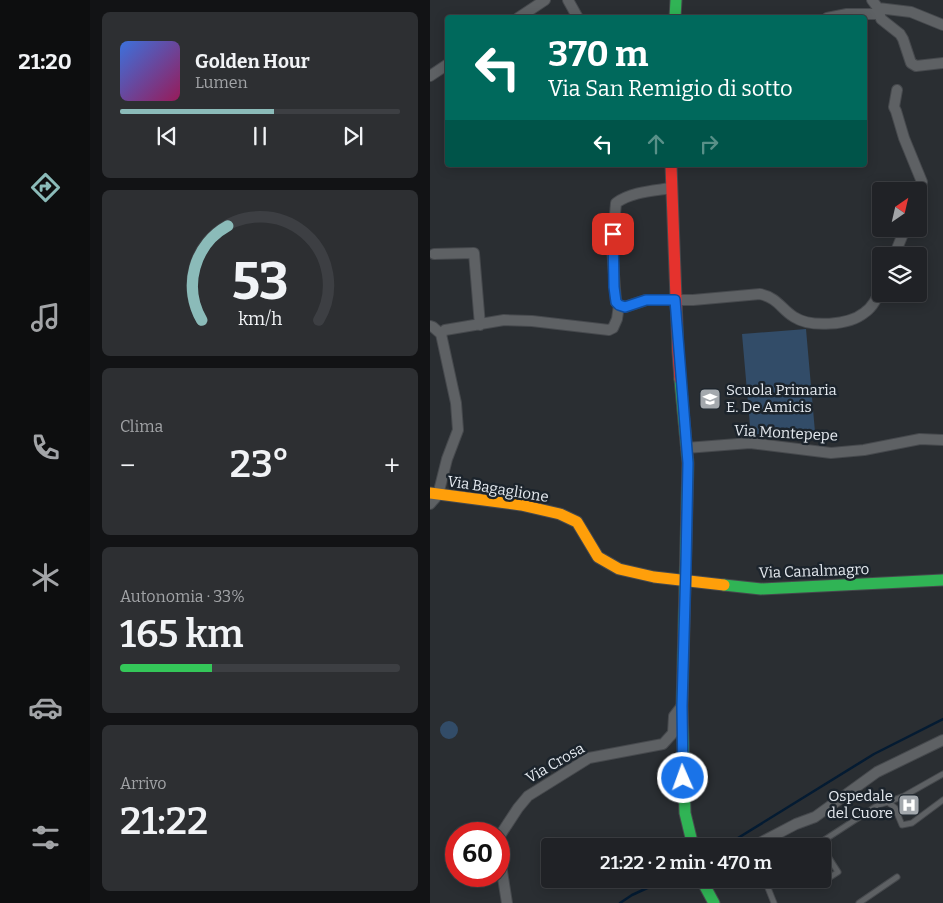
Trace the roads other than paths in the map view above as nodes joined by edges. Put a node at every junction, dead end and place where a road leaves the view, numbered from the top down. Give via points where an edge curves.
1 (545, 0) edge
2 (568, 0) edge
3 (676, 0) edge
4 (876, 7) edge
5 (522, 15) edge
6 (576, 15) edge
7 (674, 15) edge
8 (842, 15) edge
9 (943, 25) edge
10 (943, 63) edge
11 (445, 66) edge
12 (430, 76) edge
13 (897, 90) dead end
14 (672, 167) edge
15 (922, 182) edge
16 (671, 188) junction
17 (434, 254) dead end
18 (675, 300) junction
19 (875, 302) edge
20 (619, 305) junction
21 (480, 325) junction
22 (430, 326) edge
23 (441, 334) junction
24 (943, 440) edge
25 (686, 448) junction
26 (433, 497) edge
27 (943, 580) edge
28 (686, 581) junction
29 (682, 706) junction
30 (943, 740) edge
31 (943, 774) edge
32 (943, 800) edge
33 (888, 802) junction
34 (509, 822) edge
35 (691, 838) edge
36 (769, 838) edge
37 (831, 838) edge
38 (831, 862) edge
39 (831, 876) edge
40 (897, 877) dead end
41 (504, 887) edge
42 (706, 888) edge
43 (768, 888) edge
44 (507, 903) edge
45 (714, 903) edge
46 (774, 903) edge
47 (859, 903) edge

1 - 5 street
2 - 6 street
3 - 7 main road
4 - 8 street
4 - 9 street via 911,12
4 - 10 street via 881,19 900,34 911,63 916,66
11 - 12 street
13 - 15 street via 894,107
14 - 16 main road
16 - 18 main road
16 - 20 street via 642,192 616,203 612,247 616,302
17 - 21 street via 474,253
18 - 19 street via 760,294 774,299 800,321 818,324 854,319
18 - 20 street via 646,300 625,307
18 - 25 main road
20 - 21 street via 617,319 609,330 532,321 504,320
21 - 23 street via 445,330
22 - 23 street
23 - 26 street via 456,403 458,430
24 - 25 street, Via Montepepe via 920,439 831,453 750,443
25 - 28 main road
26 - 28 main road, Via Bagaglione via 521,505 560,514 577,522 598,558 618,570
27 - 28 main road, Via Canalmagro via 761,590
28 - 29 main road
29 - 34 street, Via Crosa via 674,716 673,733 663,744 589,758 528,796
29 - 35 main road via 685,813
30 - 36 street via 877,772 815,817
31 - 33 lane
32 - 33 lane via 912,823 902,825 895,808
33 - 37 lane via 878,805
38 - 39 lane via 838,872
40 - 47 lane
41 - 44 street
42 - 45 main road
43 - 46 lane

